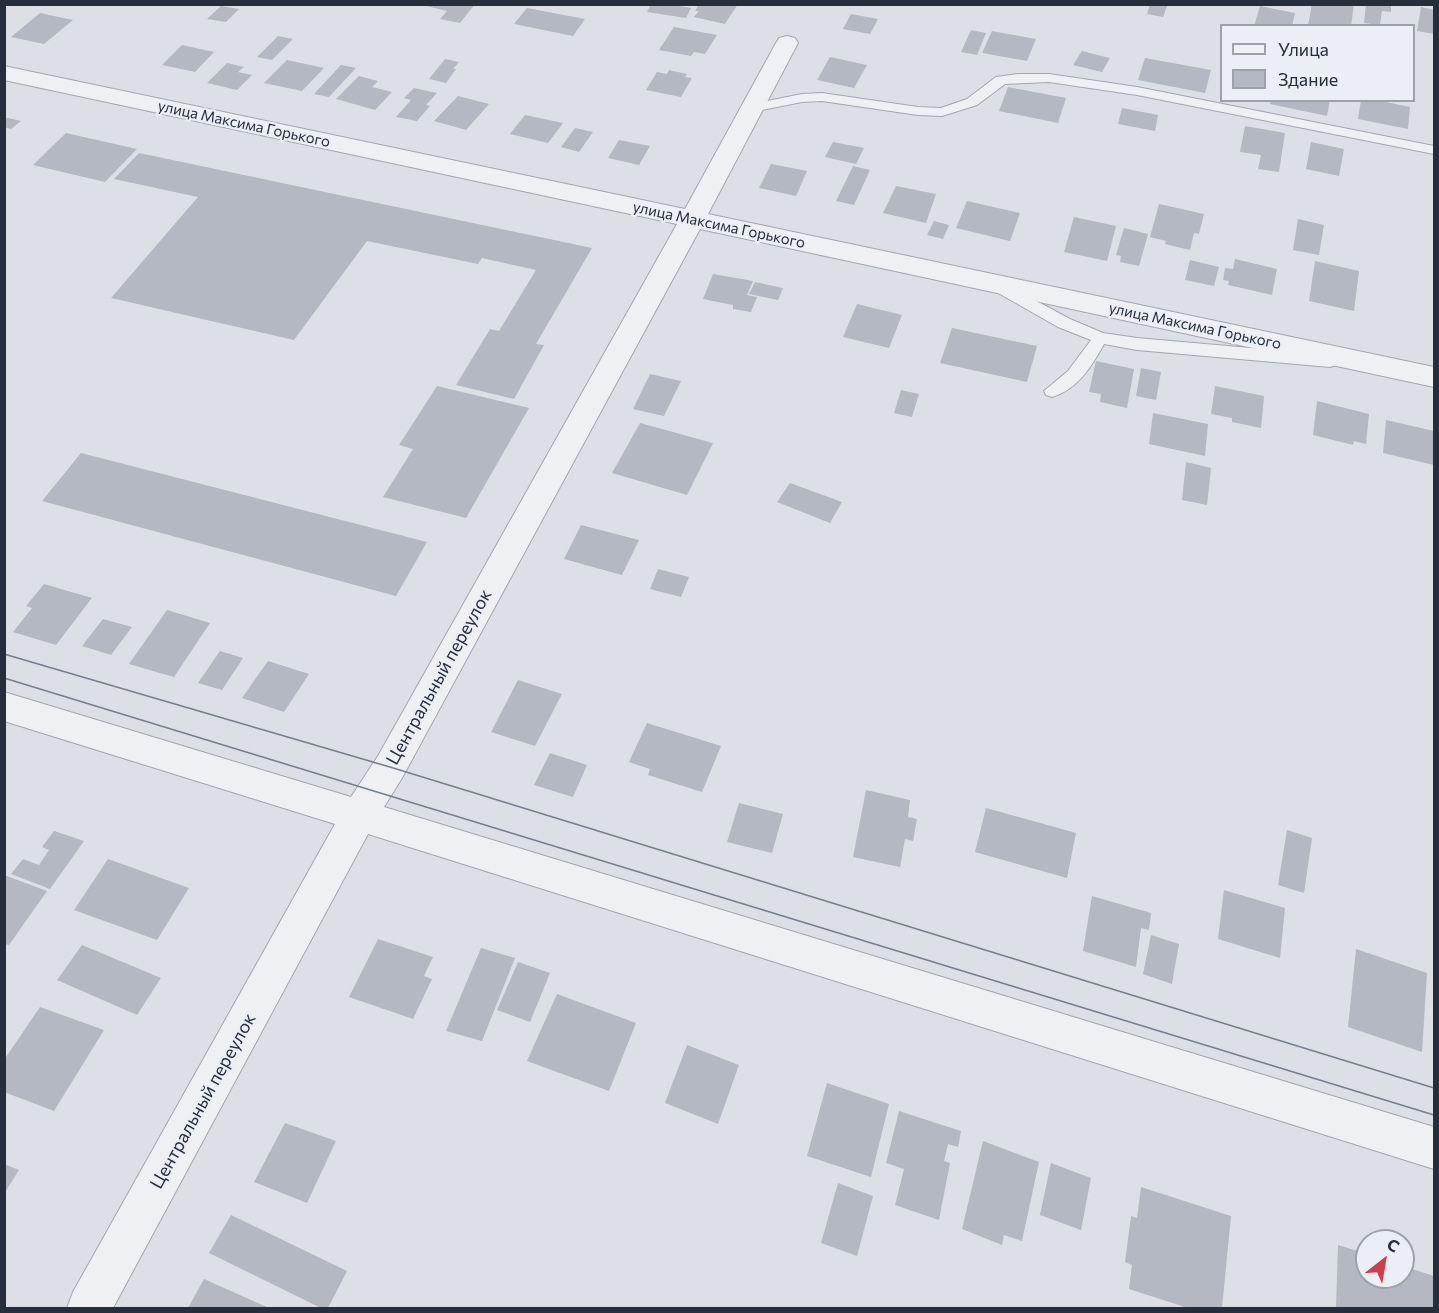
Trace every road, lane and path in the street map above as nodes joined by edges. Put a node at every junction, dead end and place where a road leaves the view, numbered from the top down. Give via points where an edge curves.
1 (787, 43) dead end
2 (4, 73) edge
3 (752, 108) junction
4 (1434, 150) edge
5 (692, 220) junction
6 (996, 284) junction
7 (1100, 338) junction
8 (1368, 363) junction
9 (1434, 377) edge
10 (1052, 391) dead end
11 (4, 706) edge
12 (359, 816) junction
13 (1434, 1148) edge
14 (89, 1308) edge

1 - 3 street, Центральный переулок
2 - 5 street, улица Максима Горького
3 - 4 lane via 822,97 942,112 972,102 1001,80 1049,78 1137,91
3 - 5 street, Центральный переулок
5 - 6 street, улица Максима Горького
5 - 12 street, Центральный переулок via 390,767
6 - 7 lane
6 - 8 street, улица Максима Горького
7 - 8 lane
7 - 10 lane via 1079,369
8 - 9 street, улица Максима Горького
11 - 12 street
12 - 13 street
12 - 14 street, Центральный переулок

